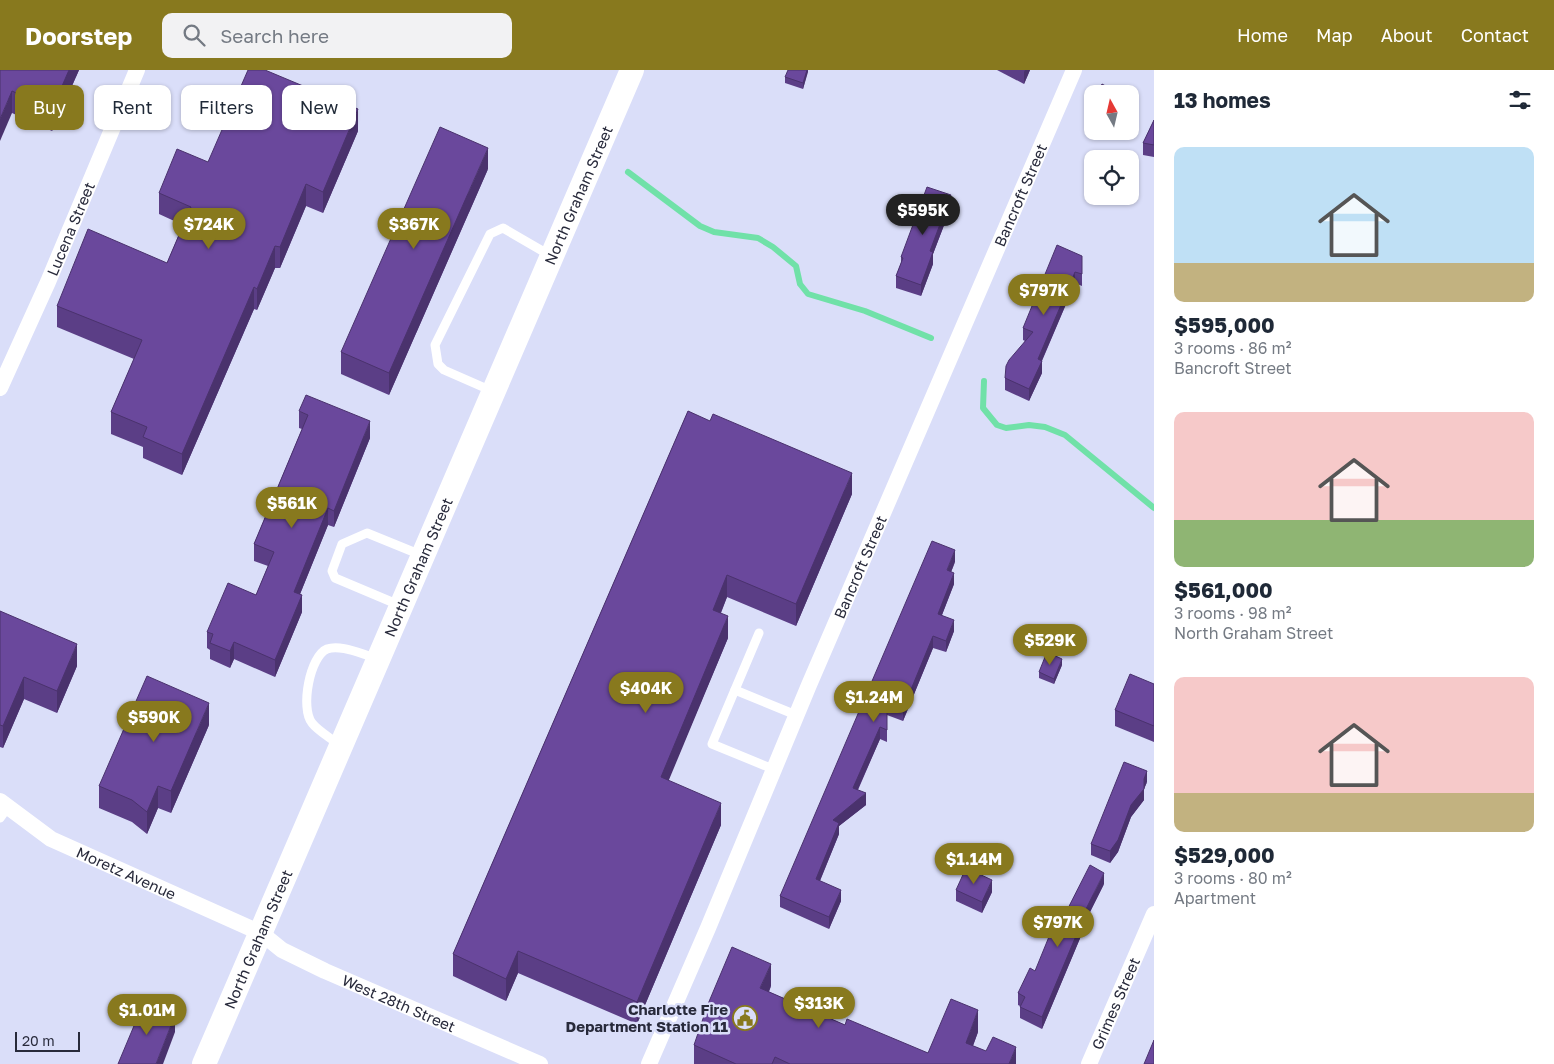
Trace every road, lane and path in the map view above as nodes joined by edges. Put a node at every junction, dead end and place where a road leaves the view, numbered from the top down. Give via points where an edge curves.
1 (137, 70) edge
2 (632, 70) edge
3 (1074, 70) edge
4 (551, 256) junction
5 (0, 388) edge
6 (494, 392) junction
7 (424, 556) junction
8 (403, 606) junction
9 (759, 633) dead end
10 (380, 659) junction
11 (735, 690) junction
12 (796, 715) junction
13 (341, 746) junction
14 (773, 769) junction
15 (3, 809) edge
16 (1154, 914) edge
17 (260, 933) junction
18 (204, 1064) edge
19 (540, 1064) edge
20 (649, 1064) edge
21 (1090, 1064) edge

1 - 5 street, Lucena Street
2 - 4 main road, North Graham Street
3 - 12 street, Bancroft Street
4 - 6 main road, North Graham Street
4 - 6 lane via 503,228 490,234 435,345 438,364 444,370
6 - 7 main road, North Graham Street
7 - 8 main road, North Graham Street
7 - 8 lane via 367,533 342,544 332,571 335,578
8 - 10 main road, North Graham Street
9 - 11 lane
10 - 13 main road, North Graham Street
10 - 13 lane via 328,649 318,656 305,707 311,723
11 - 12 lane
11 - 14 lane via 712,744
12 - 14 street, Bancroft Street
13 - 17 main road, North Graham Street
14 - 20 street, Bancroft Street
15 - 17 street, Moretz Avenue via 52,839
16 - 21 street, Grimes Street
17 - 18 main road, North Graham Street
17 - 19 street, West 28th Street via 282,950 325,971

